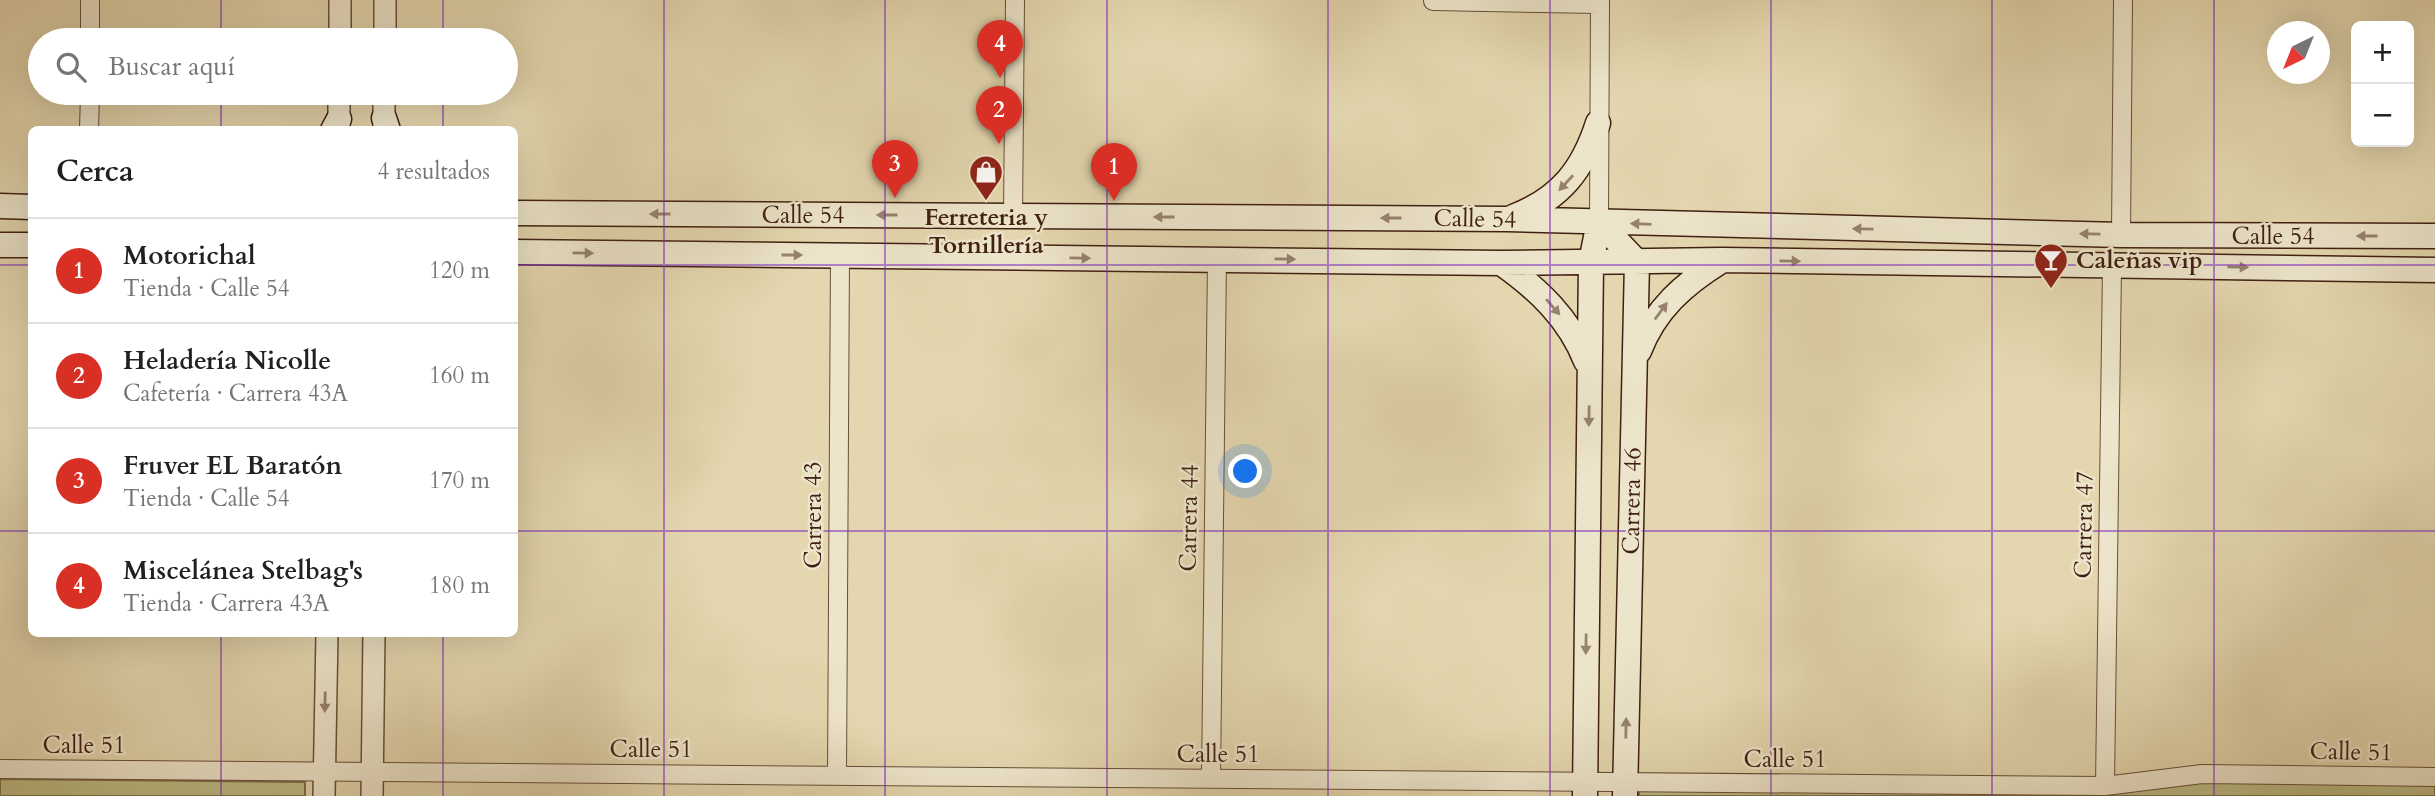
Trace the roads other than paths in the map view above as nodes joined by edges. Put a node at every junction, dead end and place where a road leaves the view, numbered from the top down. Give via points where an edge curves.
1 (90, 0) edge
2 (340, 0) edge
3 (385, 0) edge
4 (1015, 0) edge
5 (2123, 0) edge
6 (1433, 1) edge
7 (1600, 2) edge
8 (90, 28) edge
9 (340, 28) edge
10 (385, 28) edge
11 (90, 105) edge
12 (338, 105) edge
13 (384, 105) edge
14 (1598, 123) junction
15 (89, 126) edge
16 (337, 126) edge
17 (385, 126) edge
18 (0, 206) edge
19 (28, 207) edge
20 (518, 213) edge
21 (1013, 216) junction
22 (1508, 219) junction
23 (1599, 222) junction
24 (2121, 235) junction
25 (2435, 236) edge
26 (0, 245) edge
27 (28, 245) edge
28 (518, 252) edge
29 (840, 256) junction
30 (1217, 258) junction
31 (1722, 260) junction
32 (1591, 262) junction
33 (1637, 262) junction
34 (1501, 263) junction
35 (2112, 266) junction
36 (2435, 270) edge
37 (1590, 370) junction
38 (1635, 373) junction
39 (1587, 553) junction
40 (1631, 553) junction
41 (327, 637) edge
42 (374, 637) edge
43 (0, 769) edge
44 (324, 771) junction
45 (372, 771) junction
46 (837, 775) junction
47 (2435, 777) edge
48 (1211, 778) junction
49 (2105, 786) junction
50 (1585, 789) edge
51 (1625, 789) edge
52 (324, 796) edge
53 (372, 796) edge

1 - 8 street
2 - 9 street
3 - 10 street
4 - 21 street
5 - 24 street
6 - 7 street
7 - 14 street, Carrera 46
11 - 15 street
12 - 16 street
13 - 17 street
14 -> 22 main road via 1590,148 1560,189 1536,207
14 - 23 street, Carrera 46
18 - 19 main road
21 -> 20 main road, Calle 54
22 -> 21 main road, Calle 54
22 - 23 main road, Calle 54
24 -> 23 main road, Calle 54
23 - 32 main road, Carrera 46
23 - 33 main road
25 -> 24 main road, Calle 54
26 - 27 main road
28 -> 29 main road, Calle 54
29 -> 30 main road, Calle 54
29 - 46 street, Carrera 43
30 -> 34 main road, Calle 54
30 - 48 street, Carrera 44
31 - 33 main road, Calle 54
31 -> 35 main road, Calle 54
38 -> 31 main road via 1639,349 1664,306 1681,288
32 - 33 main road, Calle 54
32 - 34 main road, Calle 54
32 - 37 main road, Carrera 46
33 - 38 main road, Carrera 46
34 -> 37 main road via 1551,304 1573,333
35 -> 36 main road, Calle 54
35 - 49 street, Carrera 47
37 -> 39 main road, Carrera 46
38 - 40 main road, Carrera 46
39 - 40 main road via 1609,559
39 -> 50 main road, Carrera 46
51 -> 40 main road, Carrera 46
41 -> 44 street
42 - 45 street
43 - 44 street, Calle 51
44 - 45 street, Calle 51
44 - 52 street
45 - 46 street, Calle 51
45 - 53 street
46 - 48 street, Calle 51
47 - 49 street, Calle 51 via 2202,775
48 - 50 street, Calle 51
49 - 51 street, Calle 51
50 - 51 street, Calle 51

